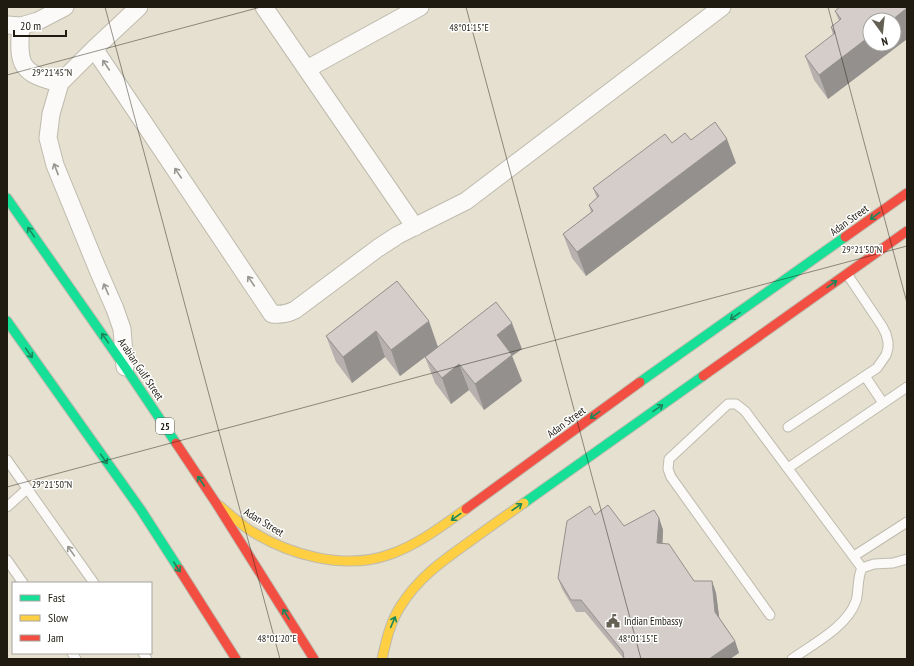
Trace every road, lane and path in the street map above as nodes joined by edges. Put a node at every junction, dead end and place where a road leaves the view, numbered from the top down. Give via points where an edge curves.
1 (65, 7) edge
2 (139, 7) edge
3 (264, 7) edge
4 (420, 7) edge
5 (722, 7) edge
6 (14, 25) edge
7 (94, 49) junction
8 (307, 69) junction
9 (60, 83) junction
10 (907, 193) edge
11 (7, 198) edge
12 (416, 227) junction
13 (907, 231) edge
14 (797, 272) junction
15 (847, 274) junction
16 (794, 287) dead end
17 (800, 295) dead end
18 (815, 296) junction
19 (757, 300) junction
20 (768, 302) dead end
21 (775, 310) dead end
22 (7, 321) edge
23 (772, 326) junction
24 (125, 367) junction
25 (865, 376) junction
26 (907, 387) edge
27 (884, 403) junction
28 (788, 427) dead end
29 (7, 460) edge
30 (788, 468) junction
31 (28, 489) junction
32 (479, 500) junction
33 (216, 503) junction
34 (7, 507) edge
35 (496, 522) junction
36 (907, 522) edge
37 (854, 556) junction
38 (907, 559) edge
39 (7, 560) edge
40 (862, 568) junction
41 (22, 582) edge
42 (93, 582) edge
43 (770, 615) dead end
44 (236, 659) edge
45 (314, 659) edge
46 (382, 659) edge
47 (792, 659) edge

1 - 6 street via 38,21
2 - 7 street
3 - 8 street
4 - 8 street
5 - 12 street via 466,201
6 - 9 street via 20,58 26,70 42,79
7 - 9 street
12 -> 7 street via 378,248 295,310 288,314 272,314
8 - 12 street
24 -> 9 street via 122,329 115,309 54,165 48,138 51,114
10 -> 14 main road, Adan Street
24 -> 11 main road, Arabian Gulf Street / 25
13 - 15 main road
14 - 16 main road
14 - 19 main road, Adan Street
18 -> 15 main road
15 - 25 lane via 882,326 888,342 882,362
17 - 18 main road via 810,298
18 - 23 main road
19 - 20 main road
19 -> 32 main road, Adan Street via 620,402
21 - 23 main road via 775,322
22 -> 44 main road via 141,510
35 -> 23 main road via 634,420
33 -> 24 main road, Arabian Gulf Street / 25
25 - 27 lane
25 - 28 lane
26 - 27 lane
27 - 30 lane
29 - 31 lane
30 - 37 lane
30 - 43 lane via 745,411 736,404 728,404 669,459 668,469 671,477
31 - 34 lane
42 -> 31 lane
32 -> 33 main road, Adan Street via 416,544 378,558 359,561 325,559 287,549 253,532
32 - 35 main road via 477,507 480,517 489,523
45 -> 33 main road, Arabian Gulf Street / 25
46 -> 35 main road via 394,618 404,599 417,583 434,567
36 - 37 lane
37 - 40 lane
38 - 40 lane
39 - 41 lane
40 - 47 lane via 856,602 847,617 838,627

